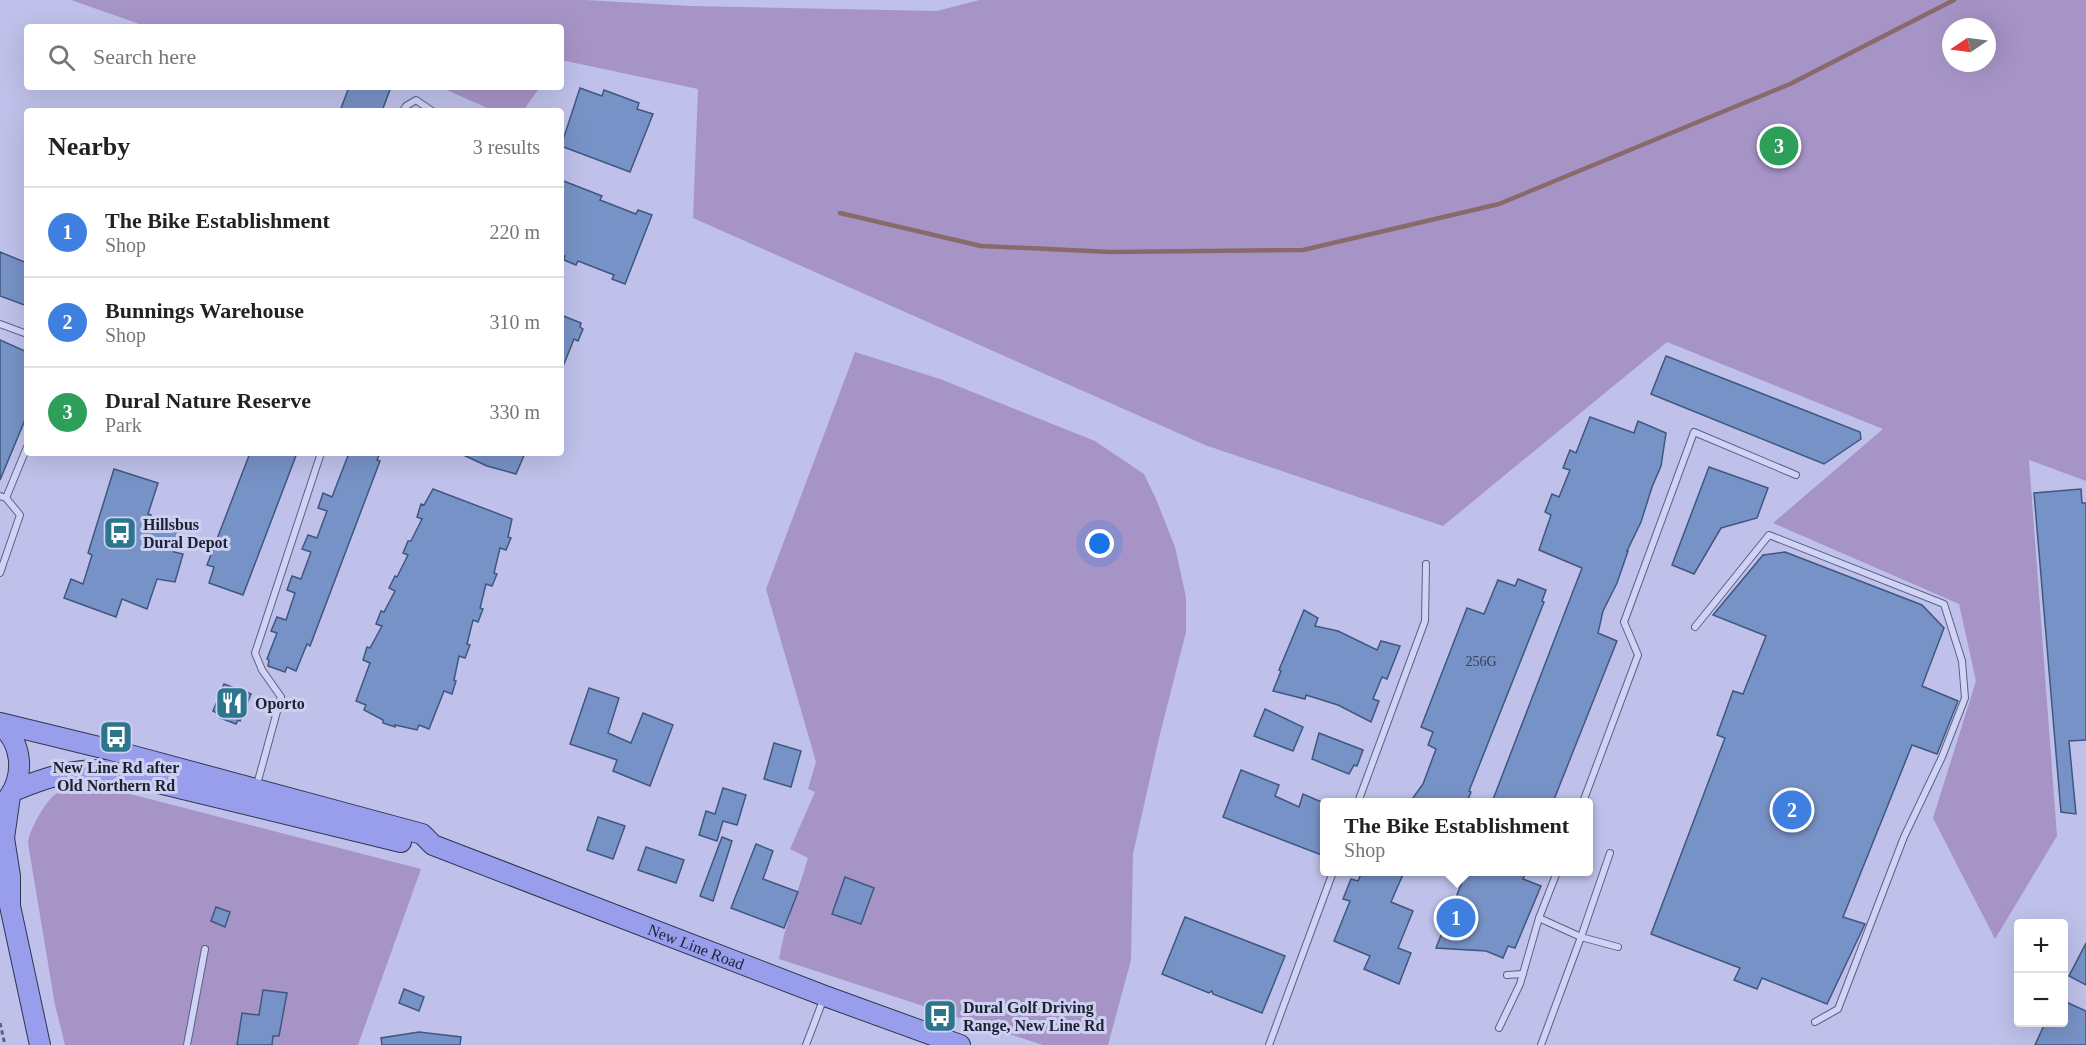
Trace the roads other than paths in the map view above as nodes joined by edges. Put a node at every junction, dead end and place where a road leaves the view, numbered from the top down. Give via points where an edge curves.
1 (405, 108) edge
2 (428, 108) edge
3 (0, 324) edge
4 (24, 333) edge
5 (24, 453) edge
6 (320, 456) edge
7 (1796, 475) dead end
8 (3, 497) edge
9 (1426, 564) dead end
10 (0, 573) edge
11 (1695, 627) dead end
12 (0, 724) edge
13 (256, 788) junction
14 (8, 797) edge
15 (1359, 798) edge
16 (1584, 798) edge
17 (433, 845) junction
18 (1610, 853) dead end
19 (1332, 876) edge
20 (1555, 876) edge
21 (0, 885) edge
22 (10, 906) junction
23 (1539, 918) junction
24 (1581, 937) junction
25 (1618, 947) dead end
26 (205, 949) dead end
27 (1523, 974) junction
28 (1507, 975) dead end
29 (825, 996) junction
30 (1815, 1022) dead end
31 (1499, 1028) dead end
32 (40, 1045) edge
33 (188, 1045) edge
34 (806, 1045) edge
35 (960, 1045) edge
36 (1269, 1045) edge
37 (1541, 1045) edge

1 - 2 lane via 417,100
3 - 4 lane
5 - 8 lane
6 - 13 lane via 255,653 281,697
7 - 16 lane via 1694,432 1624,622 1638,655
8 - 10 lane via 20,515
9 - 15 lane via 1425,621
11 - 30 lane via 1769,535 1944,604 1962,661 1965,698 1942,757 1904,837 1838,1010
12 - 13 main road, New Line Road
12 - 14 main road via 14,741 20,758 18,775
13 - 17 main road, New Line Road via 422,834
14 - 17 main road, New Line Road via 68,772 105,770 419,847
14 - 22 main road via 4,838
17 - 29 main road, New Line Road
18 - 24 lane
19 - 36 lane
20 - 23 lane
21 - 22 main road
22 - 32 main road
23 - 24 lane
23 - 27 lane
24 - 25 lane
24 - 37 lane
26 - 33 lane
27 - 28 lane
27 - 31 lane
29 - 34 lane
29 - 35 main road, New Line Road

